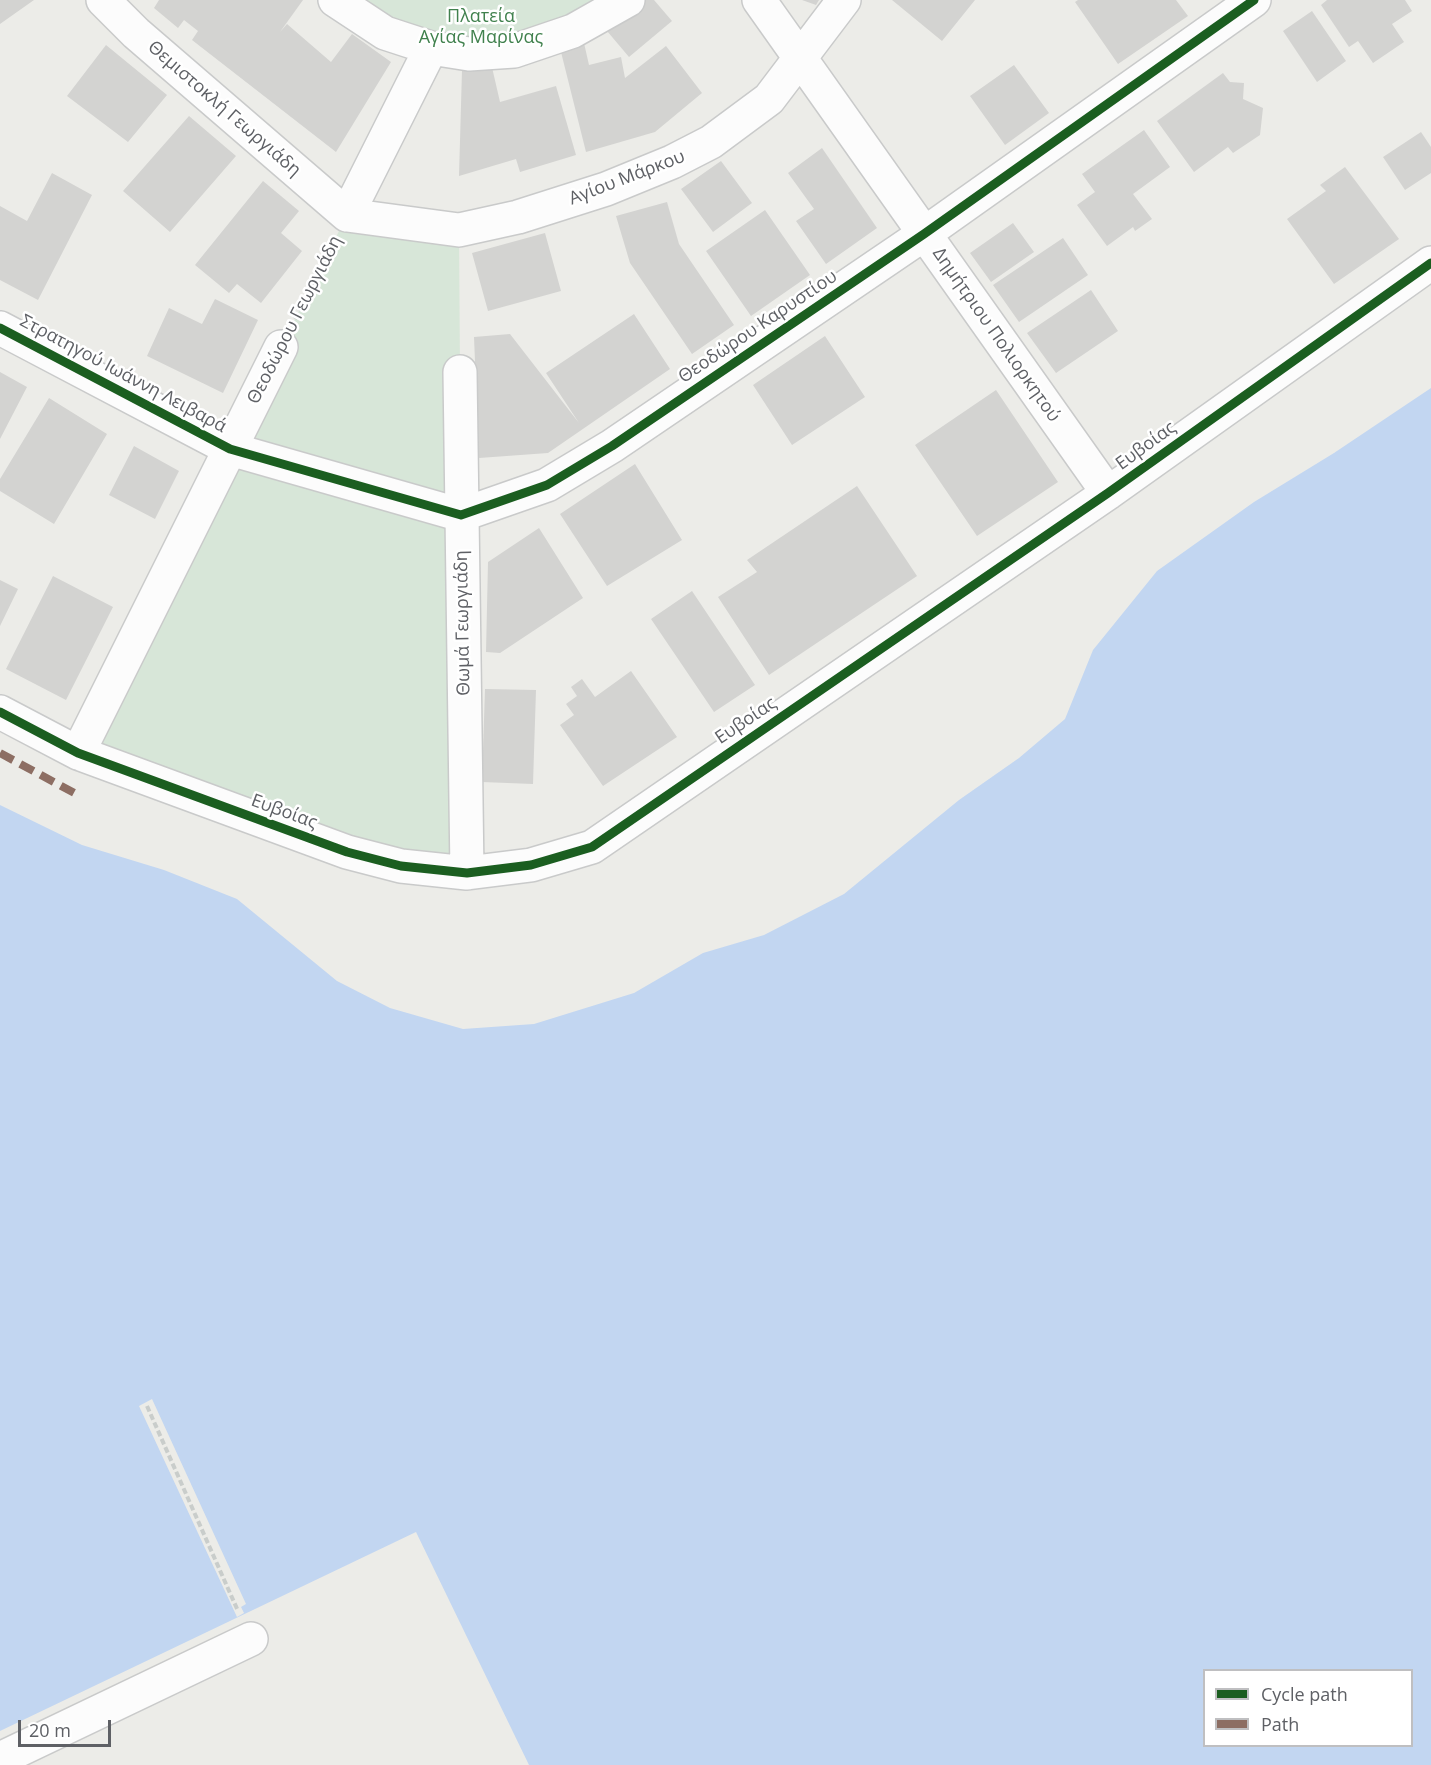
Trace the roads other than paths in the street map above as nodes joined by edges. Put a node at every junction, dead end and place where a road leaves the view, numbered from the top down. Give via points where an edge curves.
1 (103, 0) edge
2 (335, 0) edge
3 (628, 0) edge
4 (759, 0) edge
5 (844, 0) edge
6 (1254, 0) edge
7 (431, 48) junction
8 (800, 57) junction
9 (347, 215) junction
10 (924, 234) junction
11 (1431, 263) edge
12 (0, 328) edge
13 (281, 347) road end
14 (460, 372) dead end
15 (230, 449) junction
16 (1108, 493) junction
17 (461, 515) junction
18 (0, 712) edge
19 (78, 753) junction
20 (467, 873) junction
21 (245, 1626) road end
22 (0, 1759) edge

1 - 9 street, Θεμιστοκλή Γεωργιάδη
2 - 7 street via 385,33
3 - 7 street via 573,30 514,51 469,54
4 - 8 street, Δημήτριου Πολιορκητού
5 - 8 street, Αγίου Μάρκου
6 - 10 street, Θεοδώρου Καρυστίου
7 - 9 street, Θεοδώρου Γεωργιάδη
8 - 9 street, Αγίου Μάρκου via 769,99 711,142 606,189 518,217 459,230
8 - 10 street, Δημήτριου Πολιορκητού
10 - 16 street, Δημήτριου Πολιορκητού
10 - 17 street, Θεοδώρου Καρυστίου via 603,452 547,485
11 - 16 street, Ευβοίας
12 - 15 street, Στρατηγού Ιωάννη Λειβαρά
13 - 15 street, Θεοδώρου Γεωργιάδη
14 - 17 street, Θωμά Γεωργιάδη
15 - 17 street
15 - 19 street, Θεοδώρου Γεωργιάδη
16 - 20 street, Ευβοίας via 592,847 531,866
17 - 20 street, Θωμά Γεωργιάδη
18 - 19 street, Ευβοίας
19 - 20 street, Ευβοίας via 347,852 401,866
21 - 22 street

